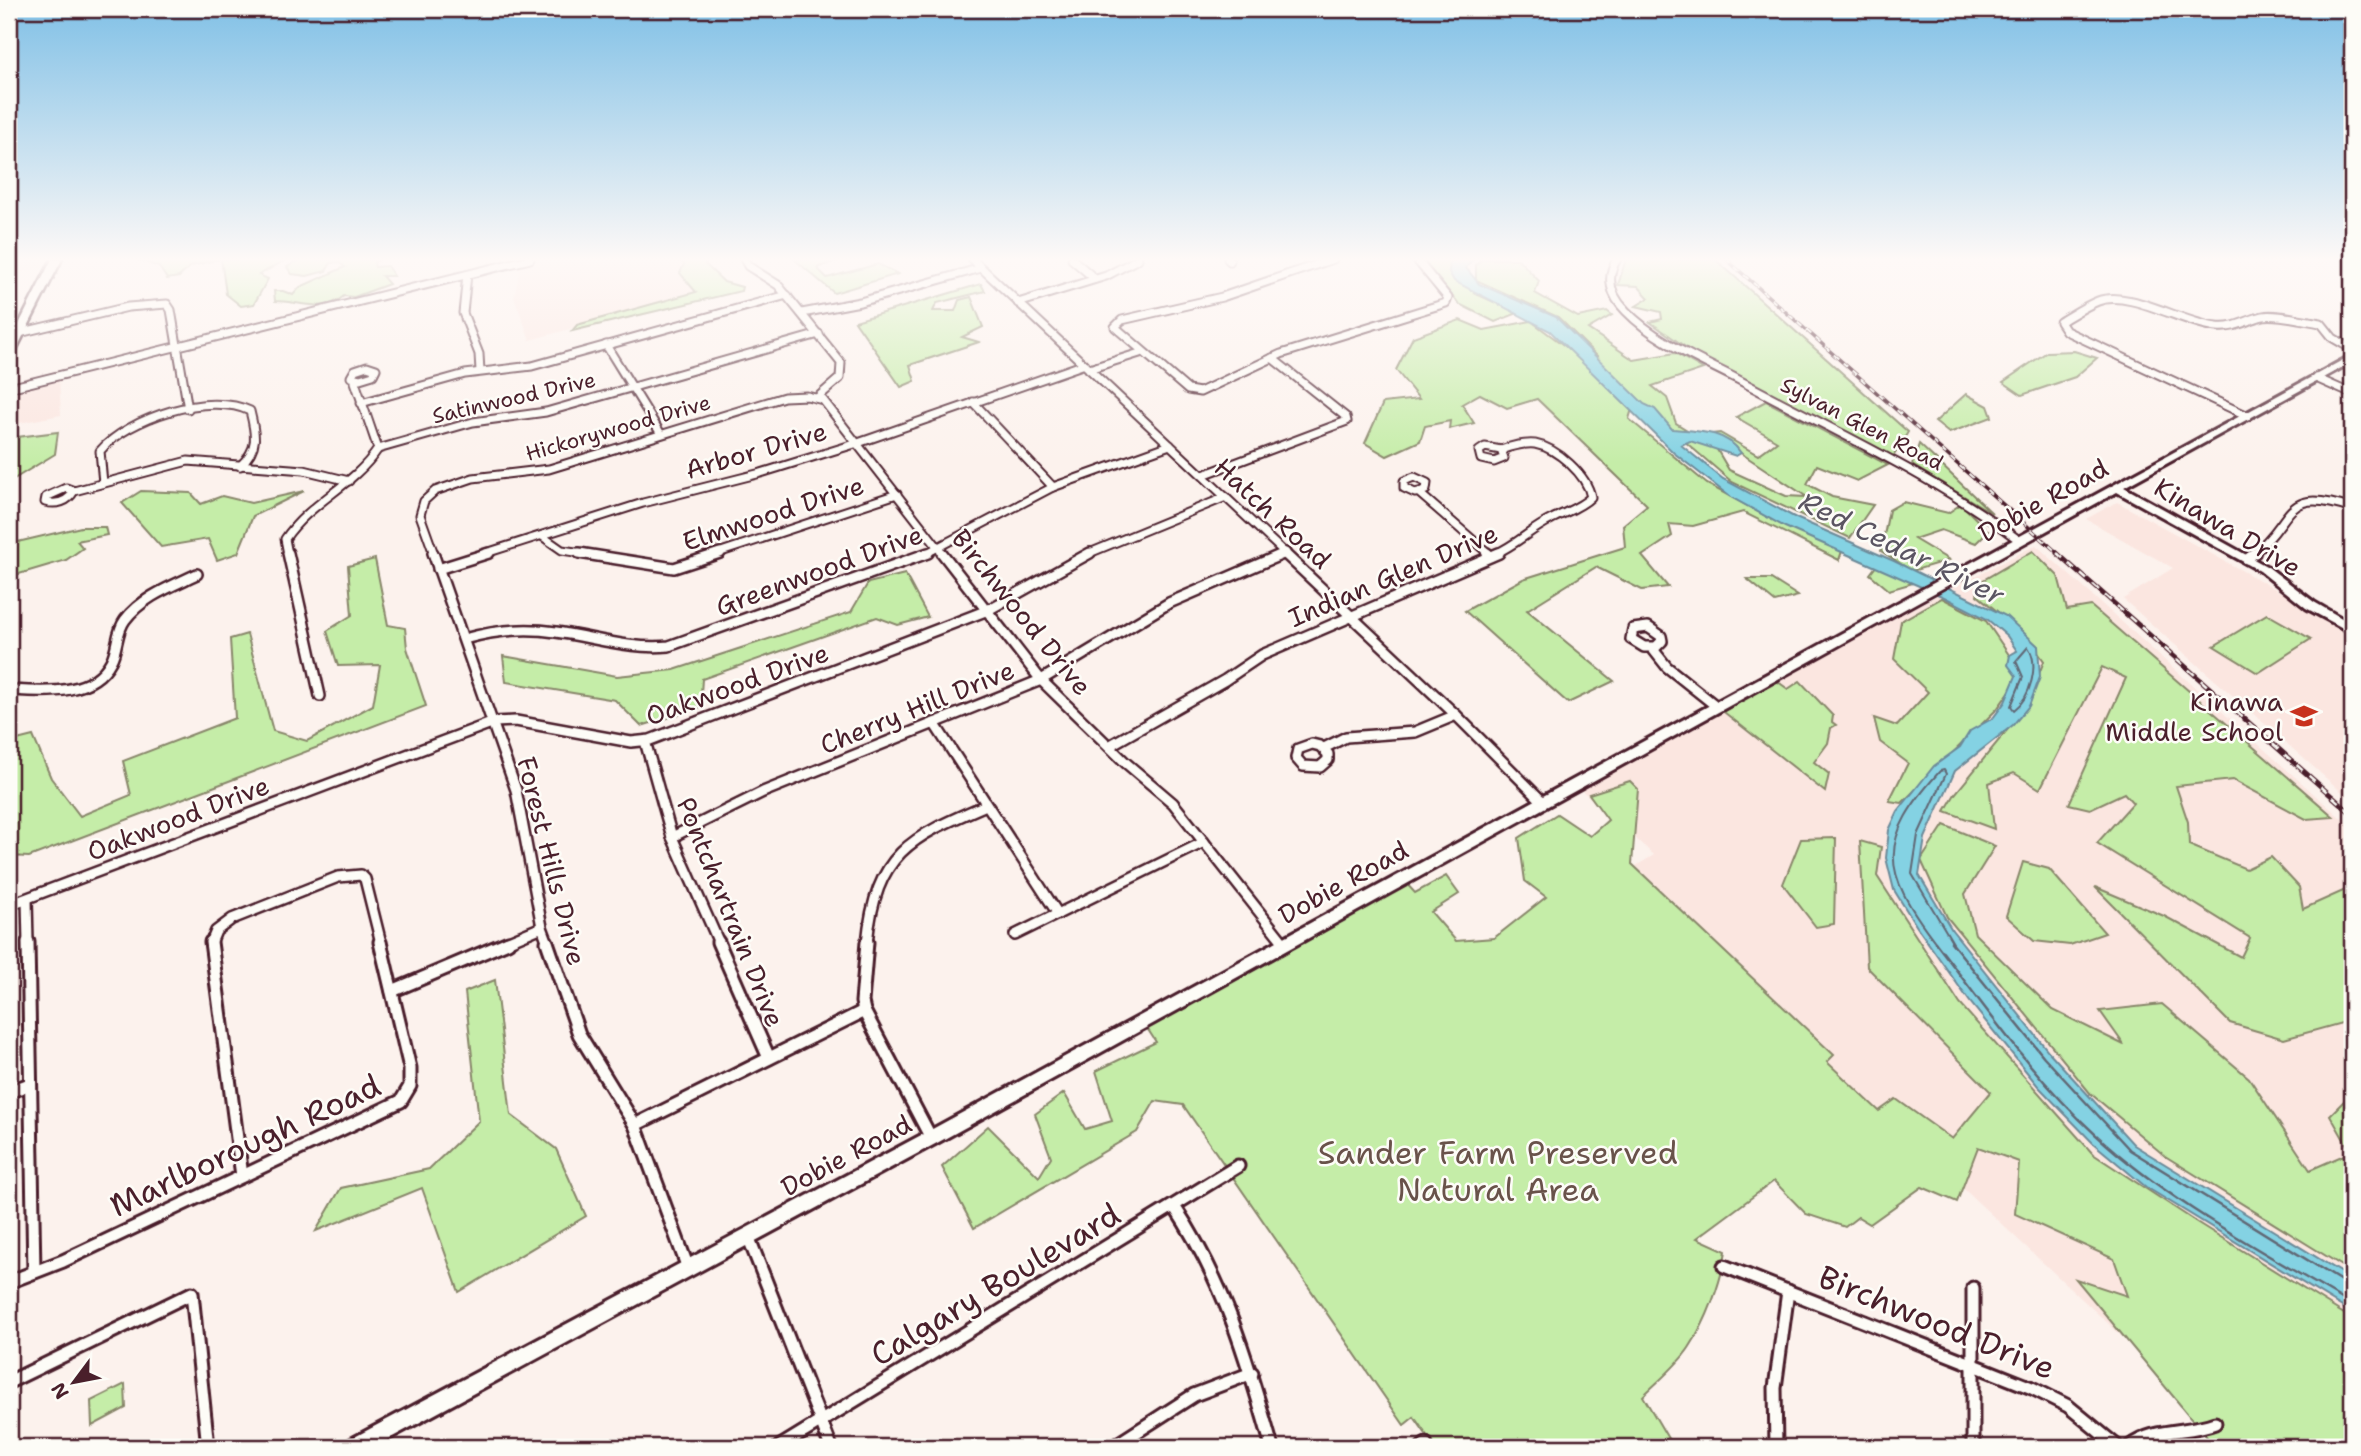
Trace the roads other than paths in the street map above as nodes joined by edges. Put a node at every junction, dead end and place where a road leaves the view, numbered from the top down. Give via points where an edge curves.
1 (22, 327) edge
2 (41, 327) edge
3 (174, 327) edge
4 (257, 327) edge
5 (469, 327) edge
6 (671, 327) edge
7 (813, 327) edge
8 (1044, 327) edge
9 (1116, 327) edge
10 (1362, 327) edge
11 (1647, 327) edge
12 (2062, 327) edge
13 (2216, 327) edge
14 (2236, 327) edge
15 (2324, 327) edge
16 (19, 332) junction
17 (819, 334) junction
18 (606, 345) junction
19 (176, 347) junction
20 (2352, 349) edge
21 (1143, 352) junction
22 (9, 354) edge
23 (2352, 358) edge
24 (1272, 359) junction
25 (1087, 367) junction
26 (480, 371) junction
27 (2316, 378) junction
28 (357, 379) dead end
29 (9, 388) edge
30 (632, 388) junction
31 (2352, 394) edge
32 (817, 398) junction
33 (973, 401) junction
34 (362, 402) junction
35 (188, 409) junction
36 (2248, 416) junction
37 (661, 434) junction
38 (858, 443) junction
39 (1170, 445) junction
40 (378, 449) junction
41 (1502, 450) dead end
42 (240, 466) junction
43 (1203, 475) junction
44 (349, 481) junction
45 (103, 483) junction
46 (1053, 487) junction
47 (2116, 487) junction
48 (74, 491) dead end
49 (1419, 493) dead end
50 (897, 494) junction
51 (429, 495) joint
52 (1226, 497) junction
53 (2352, 509) edge
54 (542, 536) junction
55 (2020, 541) junction
56 (940, 549) junction
57 (1285, 553) junction
58 (1490, 556) junction
59 (2247, 559) junction
60 (438, 569) junction
61 (197, 574) dead end
62 (988, 610) junction
63 (1352, 616) junction
64 (2352, 629) edge
65 (464, 639) junction
66 (1652, 648) dead end
67 (1041, 680) junction
68 (9, 690) edge
69 (320, 696) dead end
70 (1716, 706) junction
71 (1456, 715) junction
72 (494, 722) junction
73 (934, 723) junction
74 (645, 741) junction
75 (1108, 747) junction
76 (1324, 748) dead end
77 (1542, 800) junction
78 (986, 804) junction
79 (672, 837) junction
80 (1204, 842) junction
81 (27, 899) junction
82 (9, 905) edge
83 (1058, 914) junction
84 (542, 926) junction
85 (1015, 935) dead end
86 (1284, 943) junction
87 (392, 991) junction
88 (863, 1010) junction
89 (769, 1058) junction
90 (30, 1084) junction
91 (9, 1092) edge
92 (635, 1125) junction
93 (931, 1138) junction
94 (1238, 1166) dead end
95 (242, 1177) junction
96 (1174, 1206) junction
97 (748, 1236) junction
98 (1724, 1266) dead end
99 (688, 1268) junction
100 (34, 1272) junction
101 (9, 1282) edge
102 (1973, 1288) dead end
103 (1788, 1292) junction
104 (1975, 1367) junction
105 (1252, 1373) junction
106 (9, 1382) edge
107 (822, 1421) junction
108 (2215, 1423) dead end
109 (208, 1447) edge
110 (356, 1447) edge
111 (779, 1447) edge
112 (831, 1447) edge
113 (1114, 1447) edge
114 (1272, 1447) edge
115 (1776, 1447) edge
116 (1973, 1447) edge
117 (2118, 1447) edge
118 (2129, 1447) edge

1 - 16 main road
2 - 16 street
3 - 19 street
4 - 19 street
5 - 26 street via 482,356
6 - 18 street
7 - 17 street
8 - 25 street, Hatch Road
9 - 21 street
10 - 24 street
11 - 55 street, Sylvan Glen Road via 1945,487
12 - 36 street
13 - 14 street
15 - 20 street via 2335,340
16 - 22 main road
17 - 30 street, Satinwood Drive
17 - 32 street via 843,370 837,382
18 - 26 street via 531,366
18 - 30 street
19 - 29 street
19 - 35 street
21 - 24 street via 1195,393
21 - 25 street, Arbor Drive
23 - 27 street, Dobie Road
24 - 43 street via 1348,420
25 - 33 street, Arbor Drive
25 - 39 street, Hatch Road
26 - 34 street
27 - 31 street
27 - 36 street, Dobie Road
28 - 34 street
30 - 37 street
30 - 40 street, Satinwood Drive via 536,415 459,426
32 - 37 street, Hickorywood Drive via 784,397
32 - 38 street, Birchwood Drive via 831,408
33 - 38 street, Arbor Drive
33 - 46 street
34 - 40 street
35 - 42 street via 227,402 249,410 257,446
35 - 45 street via 129,426 106,441 100,451
36 - 47 street, Dobie Road
37 - 51 street, Hickorywood Drive via 537,472 463,480
38 - 50 street, Birchwood Drive
38 - 54 street, Arbor Drive
39 - 43 street, Hatch Road
39 - 46 street, Greenwood Drive
40 - 44 street
41 - 58 street, Indian Glen Drive via 1523,443 1549,448 1588,484 1592,494 1523,541
42 - 44 street via 304,471
42 - 45 street via 183,462
43 - 52 street, Hatch Road
44 - 69 street via 297,523 285,539
45 - 48 street
46 - 56 street, Greenwood Drive
47 - 55 street, Dobie Road
47 - 59 street, Kinawa Drive
49 - 58 street
50 - 54 street, Elmwood Drive via 674,568 562,550
50 - 56 street, Birchwood Drive
51 - 60 street, Forest Hills Drive via 419,515
52 - 57 street, Hatch Road
52 - 62 street, Oakwood Drive via 1098,548
53 - 59 street via 2317,499 2296,503 2263,547
54 - 60 street, Arbor Drive
55 - 70 street, Dobie Road
56 - 62 street, Birchwood Drive
56 - 65 street, Greenwood Drive via 667,647 518,628
57 - 63 street, Hatch Road
57 - 67 street, Cherry Hill Drive via 1169,603
58 - 63 street, Indian Glen Drive
59 - 64 street, Kinawa Drive
60 - 65 street, Forest Hills Drive
61 - 68 street via 128,616 110,664 91,680 55,692
62 - 67 street, Birchwood Drive
62 - 74 street, Oakwood Drive
63 - 71 street, Hatch Road
63 - 75 street, Indian Glen Drive via 1262,655
65 - 72 street, Forest Hills Drive
66 - 70 street via 1667,667
67 - 73 street, Cherry Hill Drive
67 - 75 street, Birchwood Drive
70 - 77 street, Dobie Road
71 - 76 street via 1415,732 1346,737
71 - 77 street, Hatch Road
72 - 74 street, Oakwood Drive via 516,721
72 - 81 street, Oakwood Drive
72 - 84 street, Forest Hills Drive via 516,790
73 - 78 street
73 - 79 street, Cherry Hill Drive via 763,792
74 - 79 street, Pontchartrain Drive
75 - 80 street, Birchwood Drive via 1173,803
77 - 86 street, Dobie Road
78 - 83 street
78 - 88 street via 915,838 890,860 876,889
79 - 89 street, Pontchartrain Drive
80 - 83 street
80 - 86 street, Birchwood Drive
81 - 82 street, Oakwood Drive
81 - 90 street
83 - 85 street
84 - 87 street
84 - 92 street, Forest Hills Drive via 579,1034
86 - 93 street, Dobie Road
87 - 95 street, Marlborough Road via 411,1075 412,1085 404,1098
87 - 95 street, Marlborough Road via 365,879 360,875 338,877 232,919 214,932 211,950
88 - 89 street
88 - 93 street
89 - 92 street
90 - 91 street
90 - 100 street
92 - 99 street, Forest Hills Drive
93 - 97 street, Dobie Road
94 - 96 street, Calgary Boulevard
95 - 100 street, Marlborough Road
96 - 105 street via 1218,1282
96 - 107 street, Calgary Boulevard
97 - 99 street, Dobie Road
97 - 107 street
98 - 103 street, Birchwood Drive
99 - 110 street, Dobie Road
100 - 101 street, Marlborough Road
102 - 104 street
103 - 104 street, Birchwood Drive
103 - 115 street via 1775,1369 1772,1419
104 - 116 street
104 - 117 street, Birchwood Drive via 2068,1406
105 - 113 street via 1194,1395
105 - 114 street
106 - 109 street via 192,1293
107 - 111 street, Calgary Boulevard
107 - 112 street
108 - 118 street via 2147,1433

